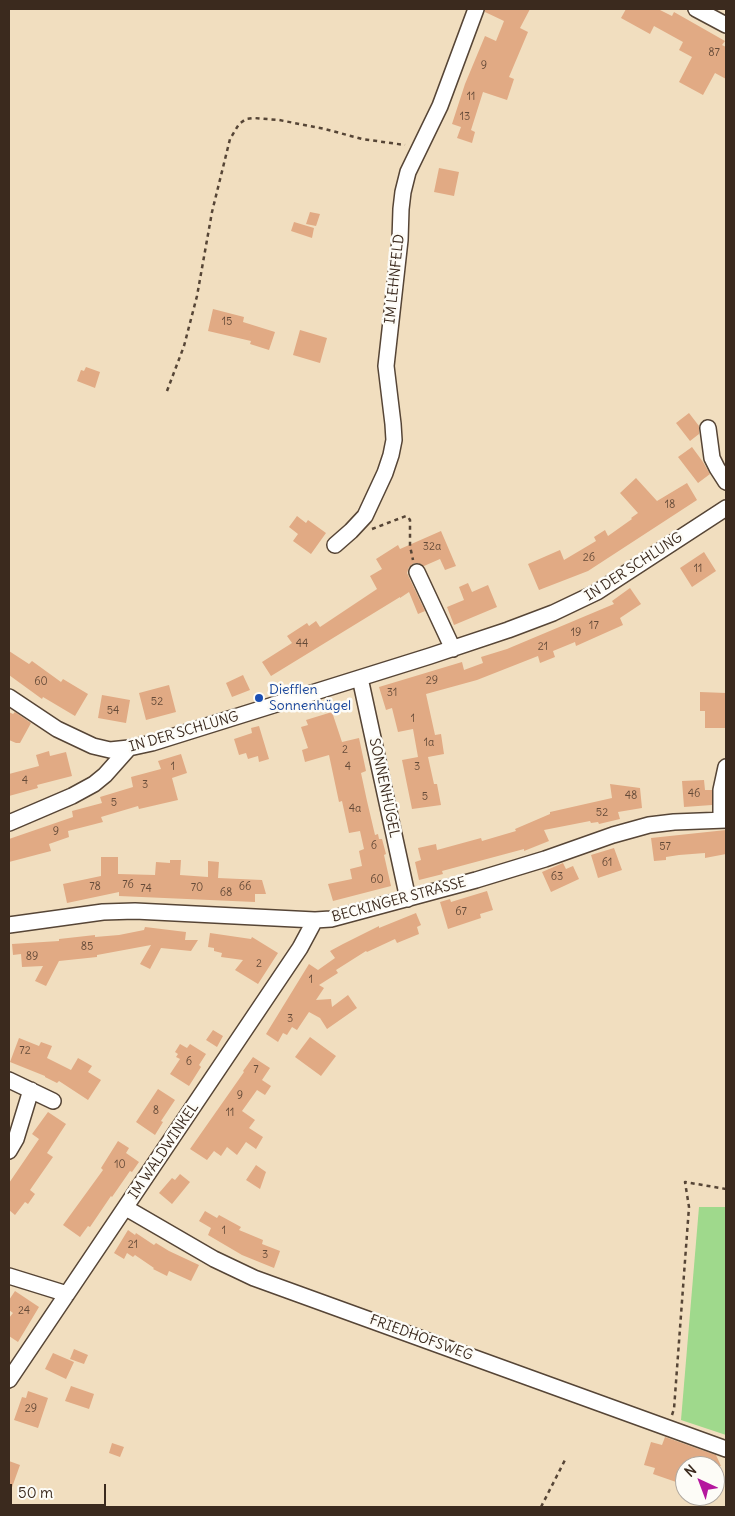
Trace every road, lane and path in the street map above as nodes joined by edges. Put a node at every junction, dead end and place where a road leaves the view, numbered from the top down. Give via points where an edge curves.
1 (476, 9) edge
2 (696, 9) edge
3 (726, 25) edge
4 (419, 147) junction
5 (167, 391) dead end
6 (708, 428) dead end
7 (726, 482) edge
8 (726, 508) edge
9 (351, 531) junction
10 (335, 545) dead end
11 (417, 572) joint
12 (453, 649) junction
13 (360, 678) junction
14 (9, 697) edge
15 (129, 748) junction
16 (726, 767) edge
17 (724, 819) edge
18 (9, 823) edge
19 (408, 899) junction
20 (315, 920) junction
21 (9, 925) edge
22 (9, 1080) edge
23 (31, 1090) junction
24 (53, 1101) dead end
25 (9, 1151) edge
26 (726, 1189) edge
27 (126, 1208) junction
28 (9, 1276) edge
29 (67, 1294) junction
30 (9, 1380) edge
31 (669, 1428) junction
32 (726, 1449) edge
33 (565, 1460) dead end
34 (541, 1507) edge

1 - 4 street, IM LEHNFELD via 440,106
2 - 3 street
4 - 5 path via 362,139 279,120 254,118 239,124 230,139 212,212 197,296 184,346
4 - 9 street, IM LEHNFELD via 403,192 386,366 394,440 385,473 365,516
6 - 7 street via 712,458
8 - 12 street, IN DER SCHLUNG via 580,602
9 - 10 street, IM LEHNFELD
9 - 11 path via 364,531 408,517 410,546
11 - 12 street
12 - 13 street, IN DER SCHLUNG
13 - 15 street, IN DER SCHLUNG via 152,744
13 - 19 street, SONNENHÜGEL
14 - 15 street, IN DER SCHLUNG via 80,741 110,750
15 - 18 street via 94,784
16 - 17 street, BECKINGER STRASSE via 721,790
17 - 19 street, BECKINGER STRASSE via 649,825
19 - 20 street, BECKINGER STRASSE via 331,919
20 - 21 street, BECKINGER STRASSE via 135,911 103,912
20 - 27 street, IM WALDWINKEL via 300,948
22 - 23 street
23 - 24 street
23 - 25 street via 16,1139
26 - 31 path via 685,1182 689,1207 674,1409
27 - 29 street, IM WALDWINKEL
27 - 31 street, FRIEDHOFSWEG via 254,1278
28 - 29 street
29 - 30 street, IM WALDWINKEL
31 - 32 street, FRIEDHOFSWEG
33 - 34 path

